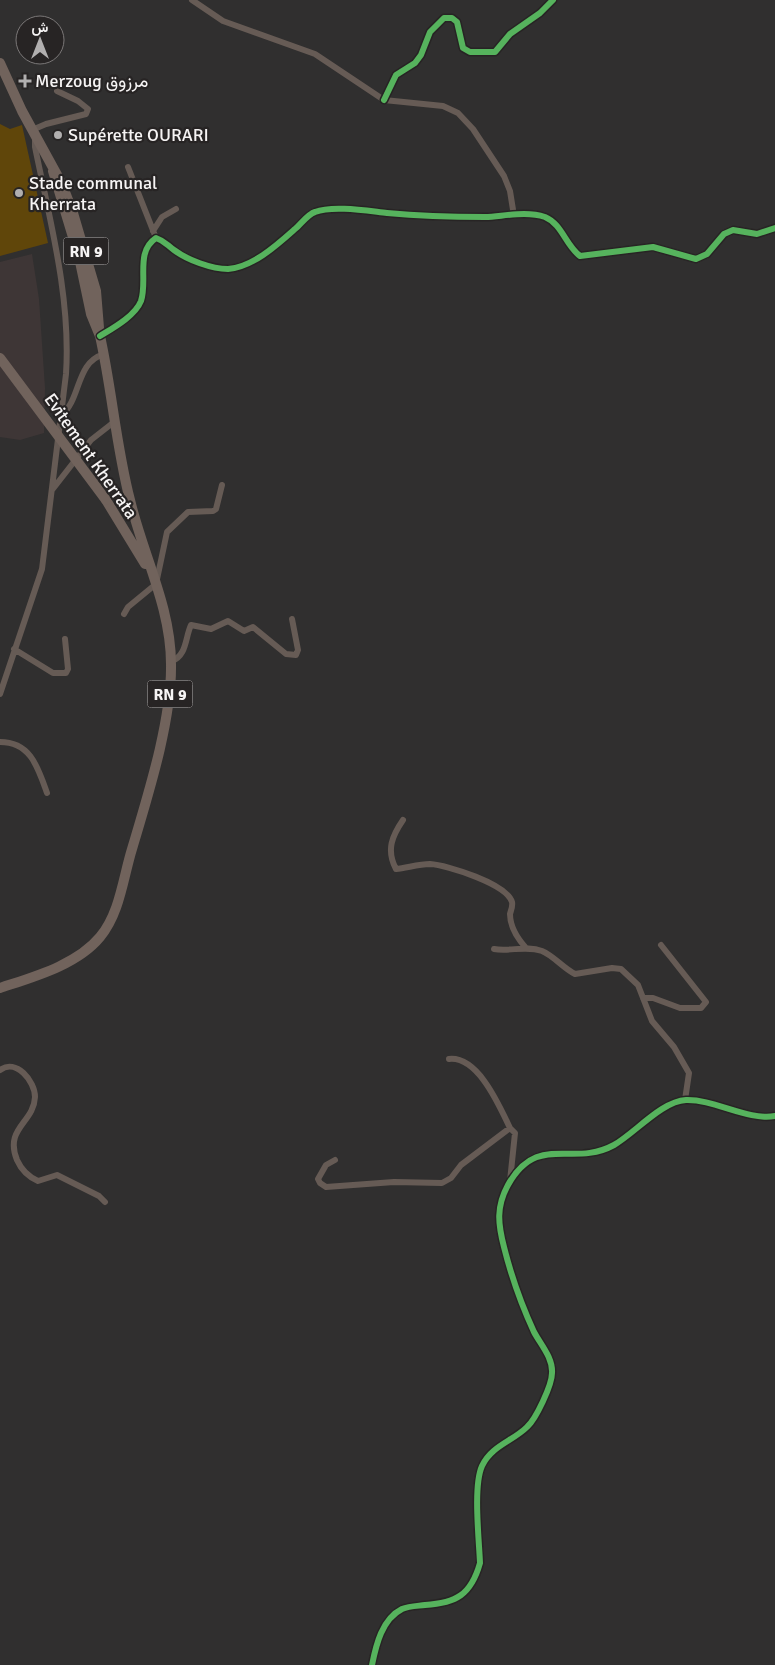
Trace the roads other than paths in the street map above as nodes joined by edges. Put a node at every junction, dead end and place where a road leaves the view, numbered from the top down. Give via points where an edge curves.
1 (192, 0) edge
2 (553, 0) edge
3 (0, 63) edge
4 (57, 91) dead end
5 (384, 100) junction
6 (33, 132) junction
7 (128, 167) dead end
8 (176, 209) dead end
9 (514, 216) junction
10 (775, 228) edge
11 (154, 234) junction
12 (100, 336) junction
13 (104, 354) junction
14 (0, 358) edge
15 (60, 416) junction
16 (114, 422) junction
17 (222, 485) dead end
18 (51, 491) junction
19 (154, 580) junction
20 (124, 614) dead end
21 (292, 619) dead end
22 (65, 639) dead end
23 (14, 649) junction
24 (172, 661) junction
25 (0, 694) edge
26 (0, 742) edge
27 (47, 793) dead end
28 (403, 820) dead end
29 (661, 944) dead end
30 (526, 948) junction
31 (494, 949) dead end
32 (0, 988) edge
33 (643, 998) junction
34 (449, 1058) dead end
35 (0, 1070) edge
36 (685, 1100) junction
37 (775, 1116) edge
38 (510, 1128) junction
39 (335, 1160) dead end
40 (510, 1181) junction
41 (105, 1202) dead end
42 (372, 1665) edge

1 - 5 street via 223,22 315,54
2 - 5 street via 510,34 495,52 470,52 462,48 457,22 444,18 430,32 415,63 396,75
3 - 6 main road, RN 9
4 - 6 street via 78,101 88,109 86,114
5 - 9 street via 442,106 458,113 473,128 504,176
6 - 12 main road, RN 9 via 53,171 80,257 91,314
6 - 15 street via 65,305 68,342
7 - 11 street
8 - 11 street via 162,217
9 - 10 street via 531,213 548,218 580,256 652,246 696,259 707,254 724,234 734,230 757,234
9 - 11 street via 356,209 315,212 258,258 227,269 191,259
11 - 12 street via 145,252 141,301 131,314
12 - 13 main road, RN 9
13 - 15 street via 88,364 72,404
13 - 16 main road, RN 9
14 - 19 main road, Evitement Kherrata, bridge via 106,500
15 - 18 street
16 - 18 street via 91,440
16 - 19 main road, RN 9 via 130,500
17 - 19 street via 216,509 188,512 166,532
18 - 23 street via 42,569
19 - 20 street
19 - 24 main road, RN 9 via 167,618
21 - 24 street via 298,650 296,656 286,654 253,627 244,631 228,621 211,629 191,625 182,654
22 - 23 street via 66,674 53,673
23 - 25 street
24 - 32 main road, RN 9 via 168,711 110,922 100,938 70,960
26 - 27 street via 13,742 25,748
28 - 30 street via 393,835 390,848 391,861 396,869 422,864 450,866 500,889 509,895 513,904 510,913 512,927
29 - 33 street via 706,1002 701,1008 680,1008 653,998
30 - 31 street
30 - 33 street via 541,950 575,974 622,969 638,985
33 - 36 street via 652,1021 674,1047 689,1073
34 - 38 street via 465,1062 484,1081
35 - 41 street via 13,1066 22,1071 34,1089 33,1106 13,1139 19,1164 31,1178 38,1181 57,1175 91,1191
36 - 37 street
36 - 40 street via 670,1104 631,1135 611,1146 588,1152 537,1156 524,1163
38 - 39 street via 442,1183 394,1182 326,1187 318,1179 320,1172
38 - 40 street via 515,1133
40 - 42 street via 498,1208 499,1226 518,1290 534,1332 552,1365 552,1375 528,1426 496,1449 482,1466 478,1482 480,1563 469,1589 445,1604 414,1606 394,1615 377,1642

